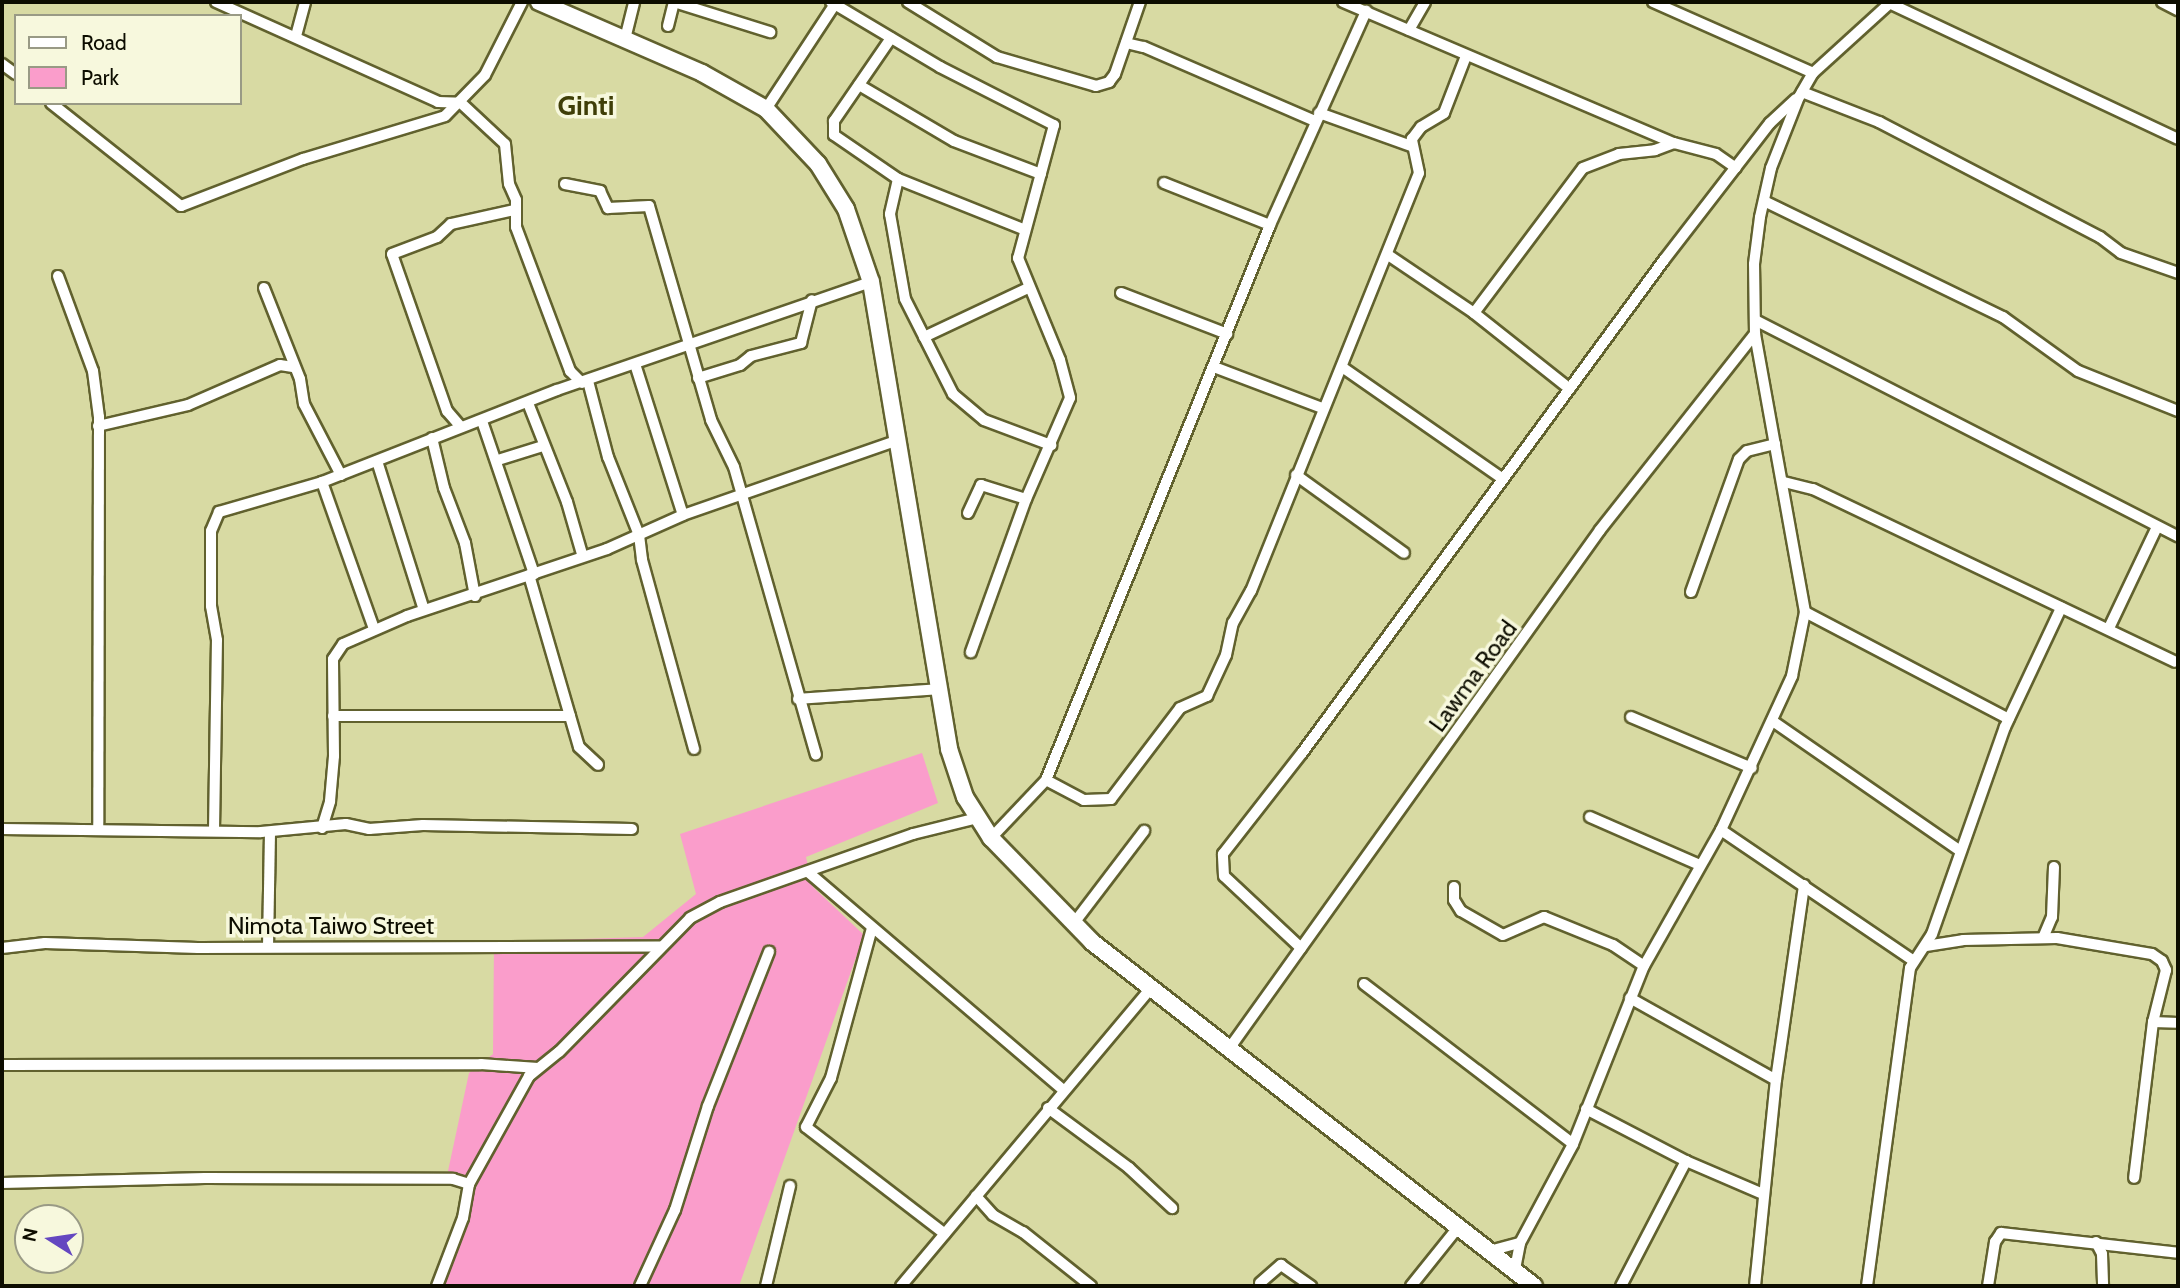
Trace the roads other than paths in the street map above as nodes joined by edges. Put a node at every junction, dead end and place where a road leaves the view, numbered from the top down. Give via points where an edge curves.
1 (216, 2) edge
2 (305, 2) edge
3 (522, 2) edge
4 (539, 2) edge
5 (634, 2) edge
6 (674, 2) edge
7 (908, 2) edge
8 (1140, 2) edge
9 (1343, 2) edge
10 (1425, 2) edge
11 (1653, 2) edge
12 (1890, 2) edge
13 (2162, 2) edge
14 (833, 3) edge
15 (2178, 10) edge
16 (1366, 11) junction
17 (668, 26) dead end
18 (1409, 30) junction
19 (770, 32) dead end
20 (296, 36) junction
21 (891, 38) junction
22 (625, 39) junction
23 (1126, 43) junction
24 (1466, 57) junction
25 (1813, 74) junction
26 (859, 85) junction
27 (1800, 94) junction
28 (438, 102) junction
29 (461, 103) junction
30 (54, 105) edge
31 (766, 109) junction
32 (445, 116) junction
33 (1317, 117) junction
34 (1770, 123) junction
35 (1783, 135) junction
36 (2178, 139) edge
37 (1674, 142) junction
38 (1411, 146) junction
39 (1736, 168) junction
40 (1041, 174) junction
41 (898, 179) junction
42 (1164, 183) dead end
43 (565, 184) dead end
44 (1763, 201) junction
45 (514, 210) junction
46 (1270, 225) junction
47 (1023, 229) junction
48 (1388, 255) junction
49 (2178, 273) edge
50 (58, 276) dead end
51 (871, 282) junction
52 (264, 288) dead end
53 (1028, 288) junction
54 (1121, 293) dead end
55 (811, 300) junction
56 (1474, 313) junction
57 (1755, 320) junction
58 (1227, 334) junction
59 (1755, 334) junction
60 (924, 338) junction
61 (689, 342) junction
62 (635, 364) junction
63 (293, 367) junction
64 (1214, 367) junction
65 (1342, 367) junction
66 (698, 378) junction
67 (585, 382) junction
68 (1570, 389) junction
69 (528, 403) junction
70 (1322, 408) junction
71 (2178, 411) edge
72 (482, 421) junction
73 (98, 426) junction
74 (461, 428) junction
75 (432, 438) junction
76 (898, 440) junction
77 (1775, 444) junction
78 (1051, 445) junction
79 (543, 446) junction
80 (498, 460) junction
81 (377, 461) junction
82 (341, 475) junction
83 (1296, 475) junction
84 (1502, 478) junction
85 (322, 482) junction
86 (1784, 482) junction
87 (741, 496) junction
88 (1026, 499) junction
89 (968, 513) dead end
90 (683, 515) junction
91 (2157, 527) junction
92 (639, 534) junction
93 (2178, 536) edge
94 (1404, 553) dead end
95 (582, 554) junction
96 (532, 575) junction
97 (1691, 592) dead end
98 (475, 596) junction
99 (2061, 608) junction
100 (424, 610) junction
101 (1804, 612) junction
102 (2109, 628) junction
103 (374, 629) junction
104 (971, 652) dead end
105 (2175, 662) dead end
106 (940, 690) junction
107 (798, 699) junction
108 (333, 716) junction
109 (570, 716) junction
110 (1631, 717) dead end
111 (2009, 719) junction
112 (1774, 722) junction
113 (694, 749) dead end
114 (816, 755) dead end
115 (598, 765) dead end
116 (1752, 768) junction
117 (1046, 780) junction
118 (1590, 817) dead end
119 (977, 818) junction
120 (322, 828) junction
121 (2, 829) edge
122 (98, 829) junction
123 (632, 829) dead end
124 (214, 830) junction
125 (1721, 830) junction
126 (270, 831) junction
127 (1144, 831) dead end
128 (991, 838) junction
129 (1960, 851) junction
130 (1700, 865) junction
131 (2053, 867) dead end
132 (808, 872) junction
133 (1804, 884) junction
134 (1454, 887) dead end
135 (1074, 923) junction
136 (872, 928) junction
137 (1932, 934) junction
138 (2043, 938) junction
139 (1948, 943) junction
140 (660, 946) junction
141 (1926, 946) junction
142 (268, 947) junction
143 (2, 948) edge
144 (1301, 948) junction
145 (769, 952) dead end
146 (1914, 961) junction
147 (1644, 966) junction
148 (1364, 984) dead end
149 (1150, 989) junction
150 (1630, 998) junction
151 (2153, 1023) junction
152 (2178, 1023) edge
153 (1231, 1046) junction
154 (2, 1065) edge
155 (538, 1068) junction
156 (1776, 1080) junction
157 (1063, 1090) junction
158 (1048, 1108) junction
159 (1586, 1109) junction
160 (1573, 1144) junction
161 (1686, 1161) junction
162 (2134, 1178) dead end
163 (2, 1183) edge
164 (469, 1184) junction
165 (790, 1185) dead end
166 (1763, 1194) junction
167 (976, 1196) junction
168 (1172, 1208) dead end
169 (1460, 1225) junction
170 (945, 1234) junction
171 (2096, 1242) junction
172 (1520, 1243) junction
173 (1493, 1250) junction
174 (2178, 1253) edge
175 (1515, 1269) junction
176 (1260, 1283) dead end
177 (437, 1286) edge
178 (640, 1286) edge
179 (765, 1286) edge
180 (901, 1286) edge
181 (1091, 1286) edge
182 (1311, 1286) edge
183 (1410, 1286) edge
184 (1534, 1286) edge
185 (1621, 1286) edge
186 (1755, 1286) edge
187 (1867, 1286) edge
188 (1988, 1286) edge
189 (2103, 1286) edge

1 - 20 street
2 - 20 street
3 - 29 street via 499,52
4 - 22 main road
5 - 22 street
6 - 17 street
6 - 19 street
7 - 23 street via 997,57 1088,85 1109,82
8 - 23 street
9 - 16 street
10 - 18 street
11 - 25 street
12 - 25 street
12 - 36 street
13 - 15 street
14 - 21 street
14 - 31 street
16 - 18 street
16 - 33 street
18 - 24 street
20 - 28 street
21 - 26 street
21 - 40 street via 1050,120 1055,131
22 - 31 main road
23 - 33 street
24 - 37 street via 1501,66
24 - 38 street via 1444,113 1421,127
25 - 27 street
26 - 40 street via 954,141
26 - 41 street via 834,121 834,135
27 - 34 street
27 - 35 street
27 - 49 street via 1879,122 2099,237 2121,253
28 - 29 street
28 - 32 street
29 - 32 street
29 - 45 street via 505,144
30 - 32 street via 181,206 303,159
31 - 51 main road via 830,182 861,246
33 - 38 street
33 - 46 street
34 - 35 street
34 - 39 street
35 - 44 street
37 - 39 street via 1716,154
37 - 56 street via 1656,150 1619,154 1583,168
38 - 48 street via 1419,173
39 - 68 street
40 - 47 street
41 - 47 street
41 - 60 street via 890,225 905,299
42 - 46 street
43 - 61 street via 600,191 608,208 649,206
44 - 57 street via 1754,264
44 - 71 street via 2003,317 2078,371
45 - 67 street via 516,227 570,371
45 - 74 street via 451,224 437,237 392,254 447,411
46 - 58 street
47 - 53 street via 1018,258
48 - 56 street
48 - 65 street
50 - 73 street via 93,371
51 - 55 street
51 - 76 main road
52 - 63 street
53 - 60 street
53 - 78 street via 1060,360 1070,398
54 - 58 street
55 - 61 street
55 - 66 street via 801,343 751,356 740,365
56 - 68 street
57 - 59 street
57 - 91 street
58 - 64 street
59 - 77 street
59 - 144 street, Lawma Road via 1600,530
60 - 78 street via 953,394 968,411
61 - 62 street
61 - 66 street
62 - 67 street
62 - 90 street
63 - 73 street via 280,365 188,405
63 - 82 street via 304,404
64 - 70 street
64 - 117 street
65 - 70 street
65 - 84 street
66 - 87 street
67 - 69 street
67 - 92 street
68 - 84 street
69 - 72 street
69 - 79 street
70 - 83 street
72 - 74 street
72 - 80 street
73 - 122 street
74 - 75 street
75 - 81 street
75 - 98 street via 444,488 465,543
76 - 87 street
76 - 106 main road
77 - 86 street
77 - 97 street via 1747,451 1740,458 1720,500
78 - 88 street
79 - 80 street
79 - 95 street via 567,502
80 - 96 street
81 - 82 street
81 - 100 street
82 - 85 street
83 - 94 street
83 - 117 street via 1204,700 1180,708 1111,799 1084,800
84 - 144 street via 1223,854 1224,876
85 - 103 street
85 - 124 street via 226,506 214,518
86 - 99 street via 1813,489
86 - 101 street
87 - 90 street
87 - 107 street
88 - 89 street via 981,485
88 - 104 street
90 - 92 street
91 - 93 street
91 - 102 street
92 - 95 street
92 - 113 street
95 - 96 street
96 - 98 street
96 - 109 street
98 - 100 street
99 - 102 street
99 - 111 street
100 - 103 street
101 - 111 street
101 - 112 street via 1792,676
102 - 105 street
103 - 108 street via 336,651
106 - 107 street
106 - 119 main road via 959,782
107 - 114 street
108 - 109 street
108 - 120 street via 330,801
109 - 115 street via 579,747
110 - 116 street
111 - 129 street
112 - 116 street
112 - 129 street
116 - 125 street
117 - 128 street
118 - 130 street
119 - 128 main road
119 - 132 street via 913,834
120 - 123 street
120 - 126 street
121 - 122 street
122 - 124 street
124 - 126 street
125 - 130 street
125 - 133 street
126 - 142 street
127 - 135 street
128 - 135 main road
129 - 137 street
130 - 147 street
131 - 138 street via 2052,917
132 - 136 street
132 - 140 street via 704,910
133 - 146 street
133 - 156 street
134 - 147 street via 1454,900 1461,911 1503,935 1544,918 1614,945
135 - 149 main road
136 - 157 street
136 - 170 street via 831,1078 806,1127
137 - 139 street
137 - 141 street
138 - 139 street
138 - 151 street via 2077,940 2159,958 2166,970
139 - 141 street
140 - 142 street, Nimota Taiwo Street
140 - 155 street via 578,1034
141 - 146 street
142 - 143 street, Nimota Taiwo Street via 45,943
144 - 153 street, Lawma Road
145 - 178 street via 708,1106 675,1210
146 - 187 street via 1907,979
147 - 150 street
148 - 160 street
149 - 153 main road
149 - 157 street
150 - 156 street
150 - 159 street
151 - 152 street
151 - 162 street
153 - 169 main road
154 - 155 street via 481,1063
155 - 164 street via 522,1086
156 - 166 street
157 - 158 street
158 - 167 street
158 - 168 street via 1129,1168
159 - 160 street
159 - 161 street
160 - 172 street
161 - 166 street
161 - 185 street
163 - 164 street via 205,1178 453,1179
164 - 177 street via 463,1218
165 - 179 street
166 - 186 street
167 - 170 street
167 - 181 street via 993,1214
169 - 173 main road
169 - 183 street
170 - 180 street
171 - 174 street
171 - 188 street via 2001,1233 1995,1241
171 - 189 street via 2103,1261
172 - 173 street
172 - 175 street
173 - 175 main road
175 - 184 main road
176 - 182 street via 1282,1265

